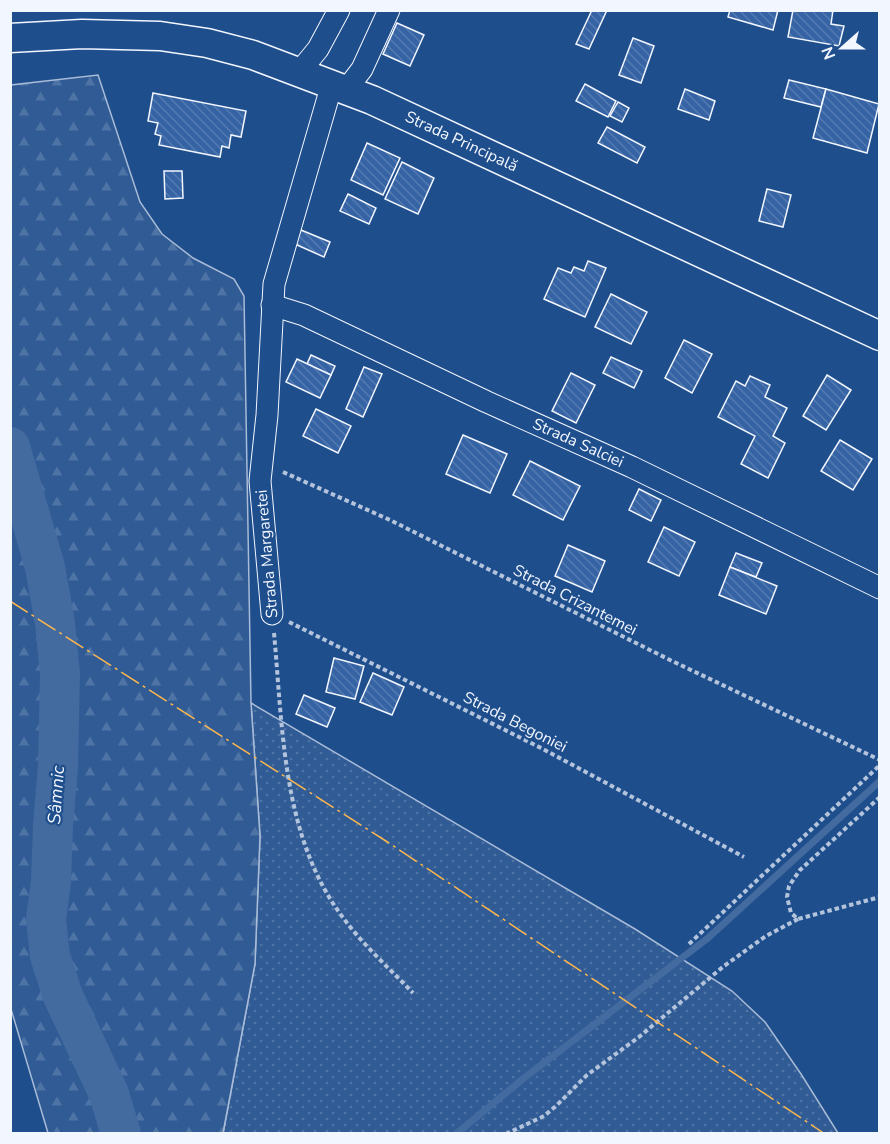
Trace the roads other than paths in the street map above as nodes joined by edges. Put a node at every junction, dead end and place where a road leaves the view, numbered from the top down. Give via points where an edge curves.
1 (339, 10) edge
2 (389, 10) edge
3 (16, 37) edge
4 (300, 71) junction
5 (339, 87) junction
6 (272, 304) junction
7 (879, 336) edge
8 (879, 588) edge
9 (272, 614) road end

1 - 4 street via 318,49
2 - 5 street, Strada Margaretei via 362,69
3 - 4 main road, Strada Principală via 160,36 207,43
4 - 5 main road, Strada Principală
5 - 6 street, Strada Margaretei via 285,240
5 - 7 main road, Strada Principală
6 - 8 street, Strada Salciei via 304,315 632,467
6 - 9 street, Strada Margaretei via 267,415 260,462

